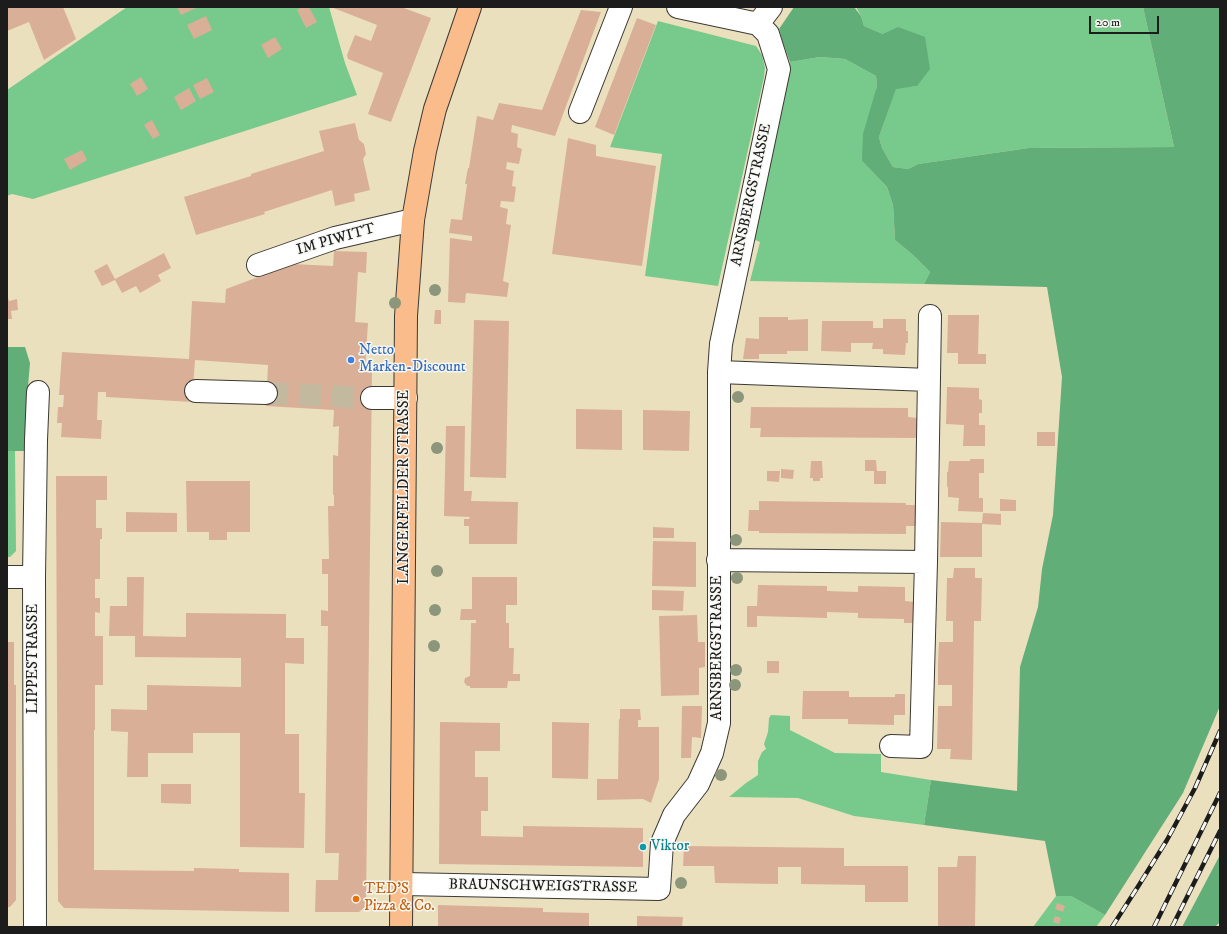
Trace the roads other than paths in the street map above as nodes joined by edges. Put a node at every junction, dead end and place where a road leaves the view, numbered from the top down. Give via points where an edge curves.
1 (470, 7) edge
2 (621, 7) edge
3 (678, 7) edge
4 (772, 7) edge
5 (758, 24) junction
6 (580, 112) dead end
7 (413, 220) junction
8 (259, 265) dead end
9 (930, 316) dead end
10 (719, 372) junction
11 (930, 380) junction
12 (196, 390) dead end
13 (38, 392) dead end
14 (266, 394) tunnel mouth
15 (372, 398) tunnel mouth
16 (406, 398) junction
17 (718, 560) junction
18 (926, 562) junction
19 (7, 577) edge
20 (34, 577) junction
21 (891, 746) dead end
22 (402, 884) junction
23 (659, 889) joint
24 (35, 927) edge
25 (402, 927) edge

1 - 7 main road, LANGERFELDER STRASSE via 435,109
2 - 6 street
3 - 5 street
4 - 5 street
5 - 10 street, ARNSBERGSTRASSE via 768,34 779,69 721,344
7 - 8 street, IM PIWITT via 335,238
7 - 16 main road, LANGERFELDER STRASSE via 406,316
9 - 11 street
10 - 11 street
10 - 17 street, ARNSBERGSTRASSE
11 - 18 street
12 - 14 street
13 - 20 street, LIPPESTRASSE
15 - 16 street
16 - 22 main road, LANGERFELDER STRASSE
17 - 18 street, ARNSBERGSTRASSE
17 - 23 street, ARNSBERGSTRASSE via 719,723 712,753 698,784 674,816 662,843
18 - 21 street via 921,747
19 - 20 street
20 - 24 street, LIPPESTRASSE
22 - 23 street, BRAUNSCHWEIGSTRASSE
22 - 25 main road, LANGERFELDER STRASSE

